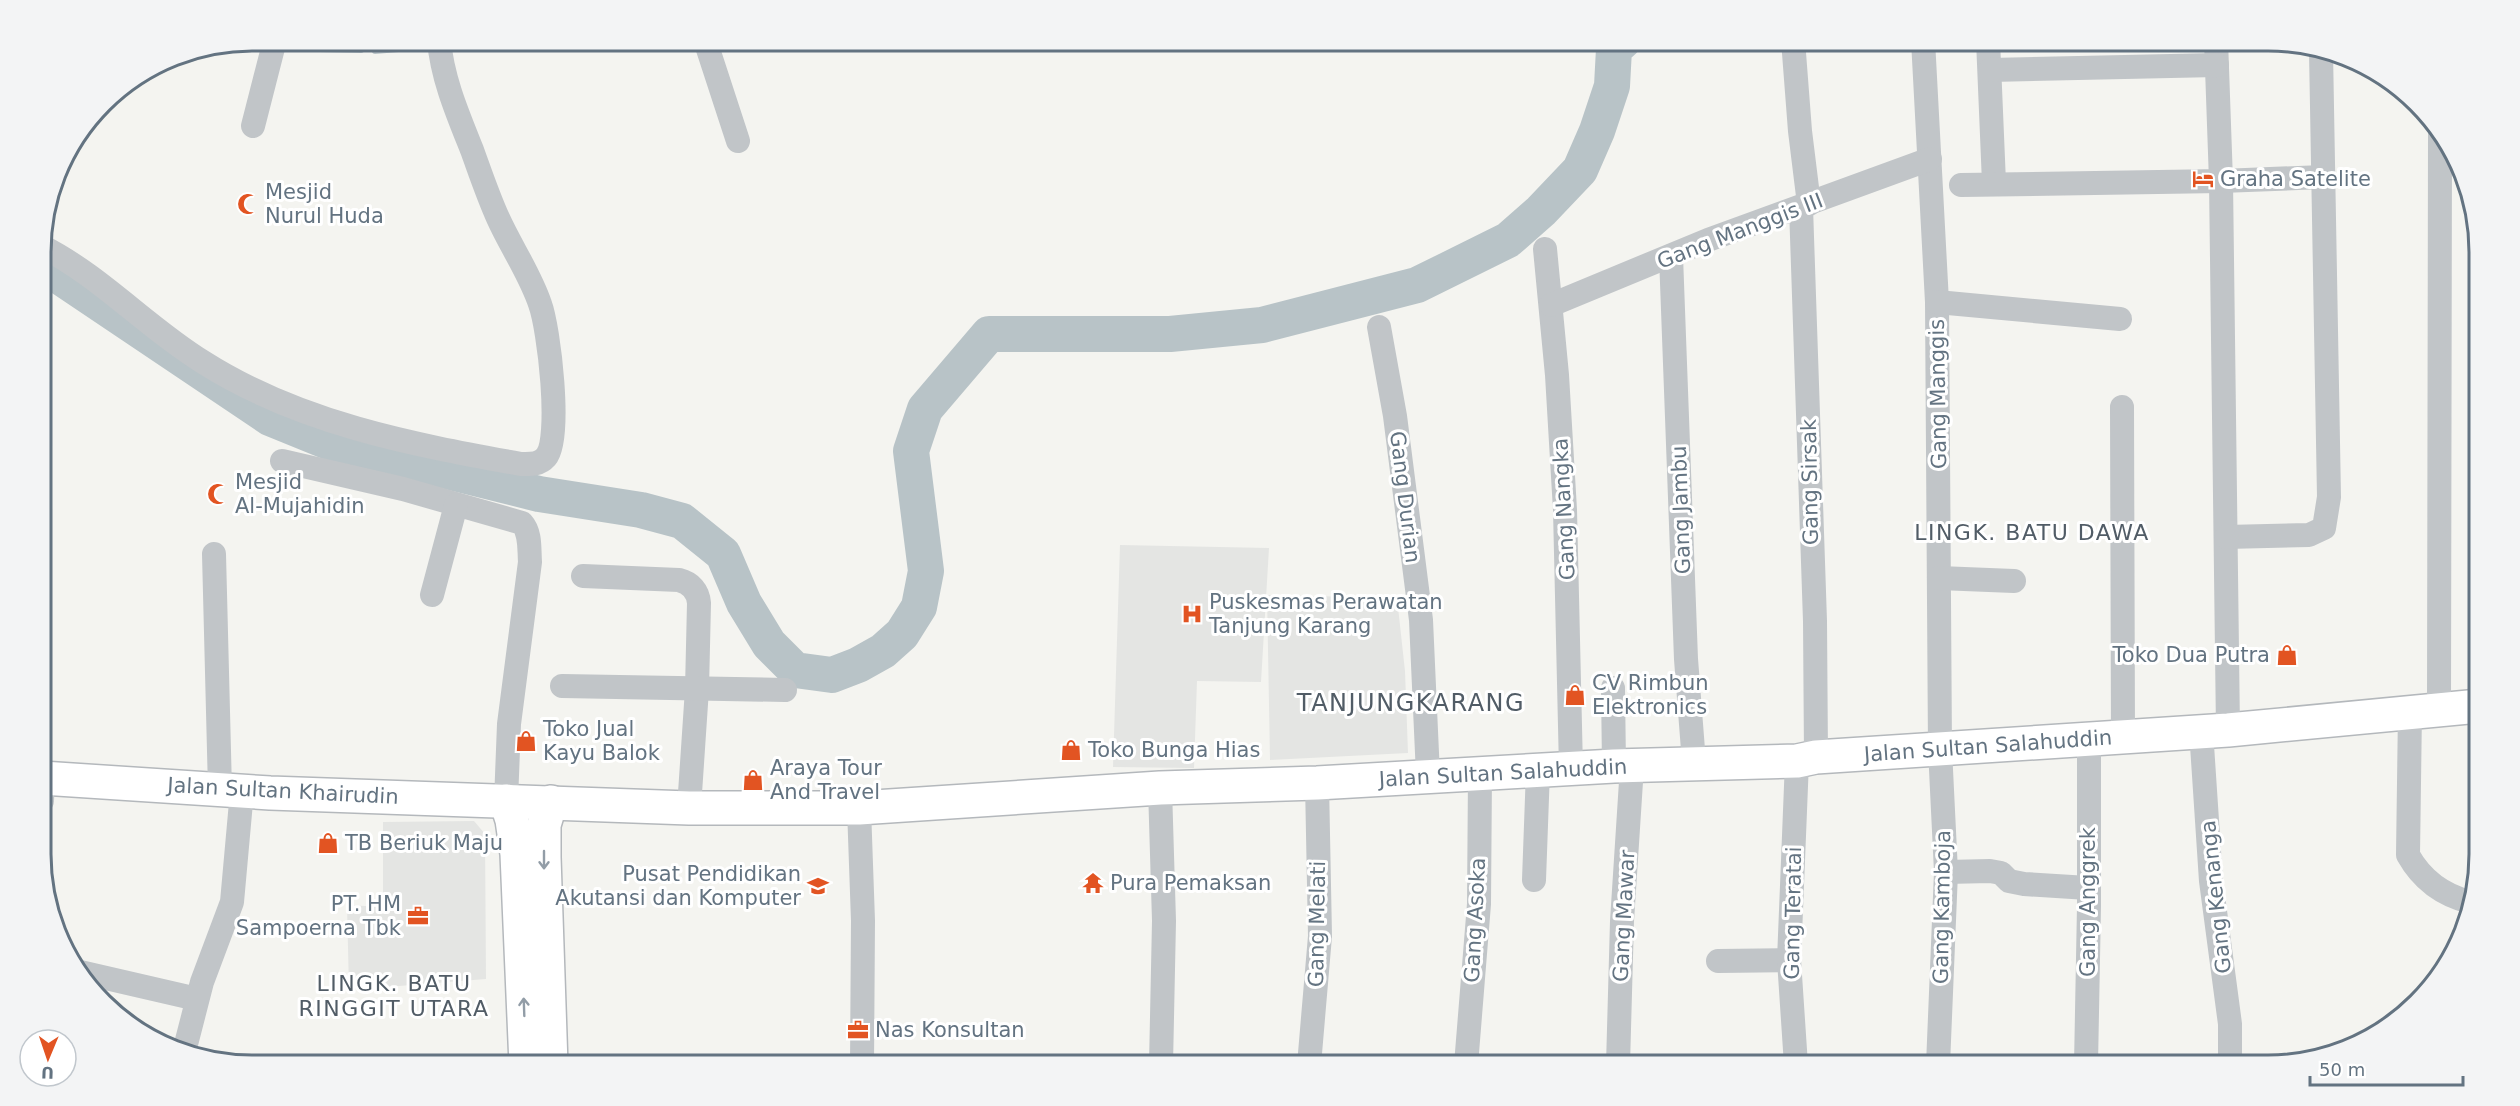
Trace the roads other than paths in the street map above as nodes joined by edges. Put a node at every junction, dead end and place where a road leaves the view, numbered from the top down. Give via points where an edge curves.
1 (273, 51) edge
2 (441, 51) edge
3 (709, 51) edge
4 (1794, 51) edge
5 (1924, 51) edge
6 (1989, 51) edge
7 (2216, 51) edge
8 (2321, 58) edge
9 (2217, 65) junction
10 (1990, 70) junction
11 (254, 126) dead end
12 (738, 141) dead end
13 (2440, 147) edge
14 (1929, 159) junction
15 (2323, 177) junction
16 (2221, 181) junction
17 (1994, 183) junction
18 (1960, 185) dead end
19 (1805, 205) junction
20 (1545, 249) dead end
21 (51, 252) edge
22 (1671, 256) junction
23 (1937, 302) junction
24 (1551, 306) junction
25 (2120, 319) dead end
26 (1379, 327) dead end
27 (2122, 407) dead end
28 (282, 461) dead end
29 (456, 505) junction
30 (2226, 537) junction
31 (214, 554) dead end
32 (583, 576) dead end
33 (1939, 578) junction
34 (2014, 581) dead end
35 (432, 595) dead end
36 (562, 686) dead end
37 (1612, 688) dead end
38 (697, 689) junction
39 (785, 690) dead end
40 (2469, 707) edge
41 (2424, 710) junction
42 (2214, 730) junction
43 (2123, 737) junction
44 (2089, 738) junction
45 (1940, 749) junction
46 (1807, 759) junction
47 (1694, 763) junction
48 (1623, 766) junction
49 (1571, 769) junction
50 (1538, 770) junction
51 (1480, 774) junction
52 (1428, 775) junction
53 (1317, 783) junction
54 (51, 786) edge
55 (1160, 788) junction
56 (231, 791) junction
57 (527, 802) junction
58 (689, 808) junction
59 (859, 808) junction
60 (1946, 872) junction
61 (1534, 880) dead end
62 (2088, 888) junction
63 (2463, 900) edge
64 (1789, 960) junction
65 (1718, 961) dead end
66 (91, 975) edge
67 (197, 999) junction
68 (186, 1044) edge
69 (526, 1055) edge
70 (551, 1055) edge
71 (862, 1055) edge
72 (1161, 1055) edge
73 (1311, 1055) edge
74 (1467, 1055) edge
75 (1618, 1055) edge
76 (1795, 1055) edge
77 (1938, 1055) edge
78 (2086, 1055) edge
79 (2230, 1055) edge

1 - 11 street
2 - 21 street via 450,92 493,207 540,303 548,331 553,376 551,438 548,456 535,464 403,442 285,405 201,361 94,279
3 - 12 street
4 - 19 street, Gang Sirsak
5 - 14 street, Gang Manggis
6 - 10 street
7 - 9 street, Gang Kenanga
8 - 15 street
9 - 10 street
9 - 16 street, Gang Kenanga
10 - 17 street
13 - 41 street
14 - 19 street, Gang Manggis III
14 - 23 street, Gang Manggis
15 - 16 street
15 - 30 street via 2329,497 2324,528 2309,535
16 - 17 street
16 - 30 street, Gang Kenanga
17 - 18 street
19 - 22 street, Gang Manggis III
19 - 46 street, Gang Sirsak via 1815,621
20 - 24 street, Gang Nangka
22 - 24 street, Gang Manggis III
22 - 47 street, Gang Jambu via 1686,659
23 - 25 street
23 - 33 street, Gang Manggis
24 - 49 street, Gang Nangka via 1568,581
26 - 52 street, Gang Durian via 1395,416 1421,620
27 - 43 street
28 - 29 street
29 - 35 street
29 - 57 street via 522,524 526,529 527,597 509,724
30 - 42 street, Gang Kenanga
31 - 56 street
32 - 38 street via 676,579 692,586 699,603
33 - 34 street
33 - 45 street, Gang Manggis
36 - 38 street
37 - 48 street, Gang Mawar
38 - 39 street
38 - 58 street
40 - 41 main road, Jalan Sultan Salahuddin
41 - 42 main road, Jalan Sultan Salahuddin
41 - 63 street via 2408,855 2431,884
42 - 43 main road, Jalan Sultan Salahuddin
42 - 79 street, Gang Kenanga via 2211,881 2230,1024
43 - 44 main road, Jalan Sultan Salahuddin
44 - 45 main road, Jalan Sultan Salahuddin
44 - 62 street, Gang Anggrek
45 - 46 main road, Jalan Sultan Salahuddin
45 - 60 street, Gang Kamboja
46 - 47 main road, Jalan Sultan Salahuddin
46 - 64 street, Gang Teratai
47 - 48 main road, Jalan Sultan Salahuddin
48 - 49 main road, Jalan Sultan Salahuddin
48 - 75 street, Gang Mawar
49 - 50 main road, Jalan Sultan Salahuddin
50 - 51 main road, Jalan Sultan Salahuddin
50 - 61 street
51 - 52 main road, Jalan Sultan Salahuddin
51 - 74 street, Gang Asoka via 1479,904
52 - 53 main road, Jalan Sultan Salahuddin
53 - 55 main road, Jalan Sultan Salahuddin
53 - 73 street, Gang Melati via 1320,936
54 - 56 main road, Jalan Sultan Khairudin
55 - 59 main road, Jalan Sultan Salahuddin
55 - 72 street via 1164,921
56 - 57 main road, Jalan Sultan Khairudin
56 - 67 street via 232,902
57 - 58 main road, Jalan Sultan Salahuddin
69 -> 57 main road via 517,854 512,820
57 -> 70 main road via 544,825
58 - 59 main road, Jalan Sultan Salahuddin
59 - 71 street
60 - 62 street via 1990,871 2025,884
60 - 77 street, Gang Kamboja
62 - 78 street, Gang Anggrek
64 - 65 street
64 - 76 street, Gang Teratai
66 - 67 street
67 - 68 street

